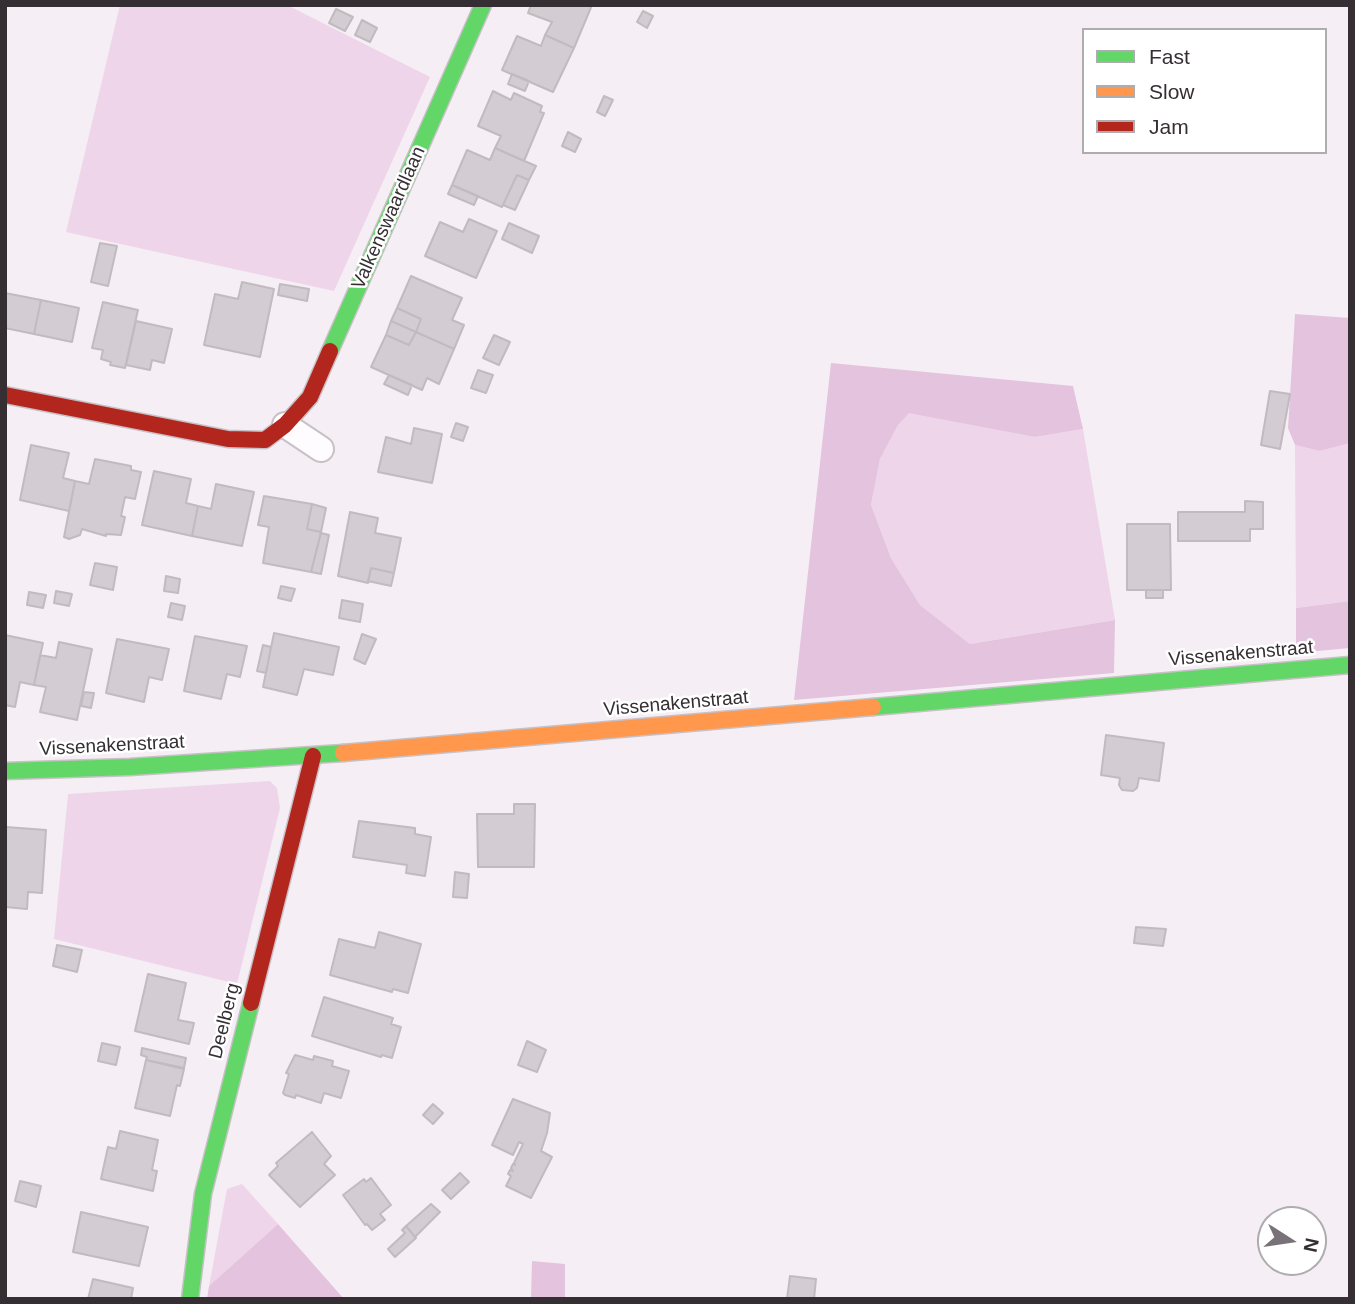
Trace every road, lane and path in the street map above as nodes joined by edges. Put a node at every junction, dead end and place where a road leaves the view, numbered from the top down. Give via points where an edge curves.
1 (483, 5) edge
2 (5, 395) edge
3 (285, 425) junction
4 (321, 449) dead end
5 (1350, 665) edge
6 (313, 756) junction
7 (5, 771) edge
8 (190, 1299) edge

1 - 3 street, Valkenswaardlaan via 310,397
2 - 3 street, Valkenswaardlaan via 228,439 264,440
3 - 4 street
5 - 6 street, Vissenakenstraat
6 - 7 street, Vissenakenstraat
6 - 8 street, Deelberg via 204,1194

